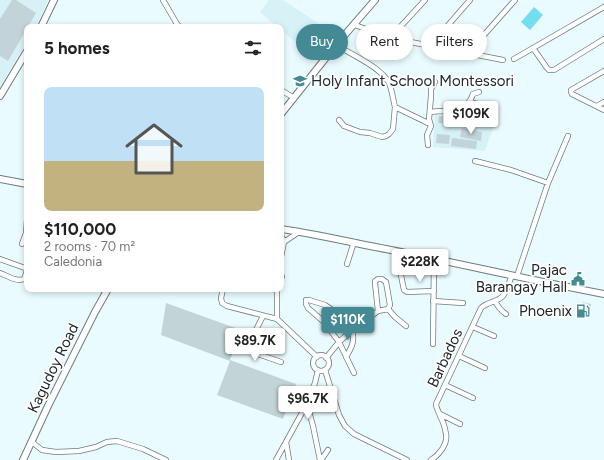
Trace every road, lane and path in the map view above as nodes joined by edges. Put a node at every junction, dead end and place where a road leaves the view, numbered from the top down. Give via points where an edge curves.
1 (54, 0) edge
2 (163, 0) edge
3 (375, 0) edge
4 (425, 0) edge
5 (470, 0) edge
6 (515, 0) edge
7 (604, 7) edge
8 (42, 24) edge
9 (176, 24) edge
10 (355, 24) joint
11 (403, 24) edge
12 (449, 24) edge
13 (348, 32) edge
14 (487, 32) edge
15 (604, 39) edge
16 (533, 48) junction
17 (348, 52) edge
18 (24, 56) edge
19 (487, 57) edge
20 (514, 59) dead end
21 (324, 60) edge
22 (503, 60) dead end
23 (604, 71) edge
24 (435, 82) dead end
25 (284, 92) edge
26 (479, 92) dead end
27 (0, 96) edge
28 (294, 98) junction
29 (470, 102) junction
30 (604, 102) edge
31 (481, 105) dead end
32 (597, 106) junction
33 (395, 107) junction
34 (284, 110) edge
35 (604, 110) edge
36 (430, 112) junction
37 (339, 120) dead end
38 (430, 124) junction
39 (568, 136) dead end
40 (428, 145) dead end
41 (475, 161) dead end
42 (0, 179) edge
43 (548, 182) junction
44 (24, 183) edge
45 (284, 230) edge
46 (299, 232) junction
47 (24, 238) edge
48 (284, 242) edge
49 (354, 242) junction
50 (22, 244) dead end
51 (396, 251) junction
52 (0, 259) edge
53 (434, 259) junction
54 (347, 264) dead end
55 (24, 268) edge
56 (0, 273) edge
57 (514, 276) junction
58 (24, 279) edge
59 (434, 291) junction
60 (106, 292) edge
61 (222, 292) edge
62 (276, 292) edge
63 (604, 294) edge
64 (495, 301) junction
65 (433, 302) junction
66 (463, 303) dead end
67 (388, 309) junction
68 (378, 311) junction
69 (506, 314) dead end
70 (262, 316) junction
71 (277, 319) junction
72 (324, 322) junction
73 (406, 326) dead end
74 (472, 327) junction
75 (352, 330) junction
76 (494, 336) dead end
77 (340, 342) junction
78 (434, 344) dead end
79 (459, 356) junction
80 (317, 357) junction
81 (346, 357) junction
82 (326, 358) junction
83 (281, 362) dead end
84 (485, 368) dead end
85 (318, 370) junction
86 (325, 370) junction
87 (354, 373) dead end
88 (445, 385) junction
89 (473, 398) dead end
90 (307, 404) junction
91 (440, 414) junction
92 (460, 424) dead end
93 (286, 441) junction
94 (32, 442) junction
95 (328, 450) dead end
96 (23, 460) edge
97 (166, 460) edge
98 (276, 460) edge
99 (289, 460) edge
100 (321, 460) edge
101 (407, 460) edge
102 (431, 460) edge

1 - 8 street
2 - 9 street
3 - 10 street
4 - 11 street
5 - 12 street
6 - 14 street
7 - 16 street
10 - 13 street
15 - 16 street via 554,70 547,68
16 - 20 street
17 - 33 street via 373,66 386,78 390,84
18 - 27 street
19 - 22 street
21 - 28 street
23 - 32 street via 571,92
24 - 36 street via 431,87
25 - 28 street
26 - 29 street via 473,94
28 - 34 street
29 - 31 street
29 - 36 street via 454,112
30 - 32 street
32 - 35 street
33 - 37 street via 393,129 382,137 344,126
33 - 38 street
36 - 38 street
38 - 40 street via 427,132
39 - 43 street, Barbados
41 - 43 street
42 - 44 street
43 - 57 street, Barbados
45 - 46 street
46 - 48 street
46 - 49 street
47 - 50 street
49 - 51 street
49 - 54 street
51 - 53 street
51 - 59 street via 404,290
52 - 55 street
53 - 57 street
53 - 59 street
56 - 58 street via 17,280
57 - 63 street
57 - 64 street, Barbados via 503,296
59 - 65 street
60 - 94 street, Kagudoy Road
61 - 70 street via 222,303 226,306
62 - 71 street
64 - 69 street via 498,308
64 - 74 street, Barbados via 481,308
65 - 66 street
65 - 78 street
67 - 68 street
67 - 68 street via 390,305 386,282 378,279 375,283
67 - 73 street
68 - 75 street
70 - 71 street
70 - 83 street via 249,349
71 - 80 street
72 - 72 street via 308,308 306,300 331,309
72 - 77 street
74 - 76 street
74 - 79 street, Barbados
75 - 77 street
75 - 81 street via 354,337
77 - 81 street
77 - 82 street
79 - 84 street
79 - 88 street, Barbados
80 - 82 street
80 - 85 street via 314,364
81 - 87 street
82 - 86 street via 329,363
85 - 86 street
85 - 90 street
86 - 101 street via 345,426 354,434
88 - 89 street
88 - 91 street, Barbados via 436,404
90 - 93 street
90 - 100 street
91 - 92 street
91 - 102 street, Barbados via 446,435 444,445
93 - 98 street
93 - 99 street
94 - 96 street, Kagudoy Road
94 - 97 street via 42,450 56,452 79,451 117,441
95 - 100 street

